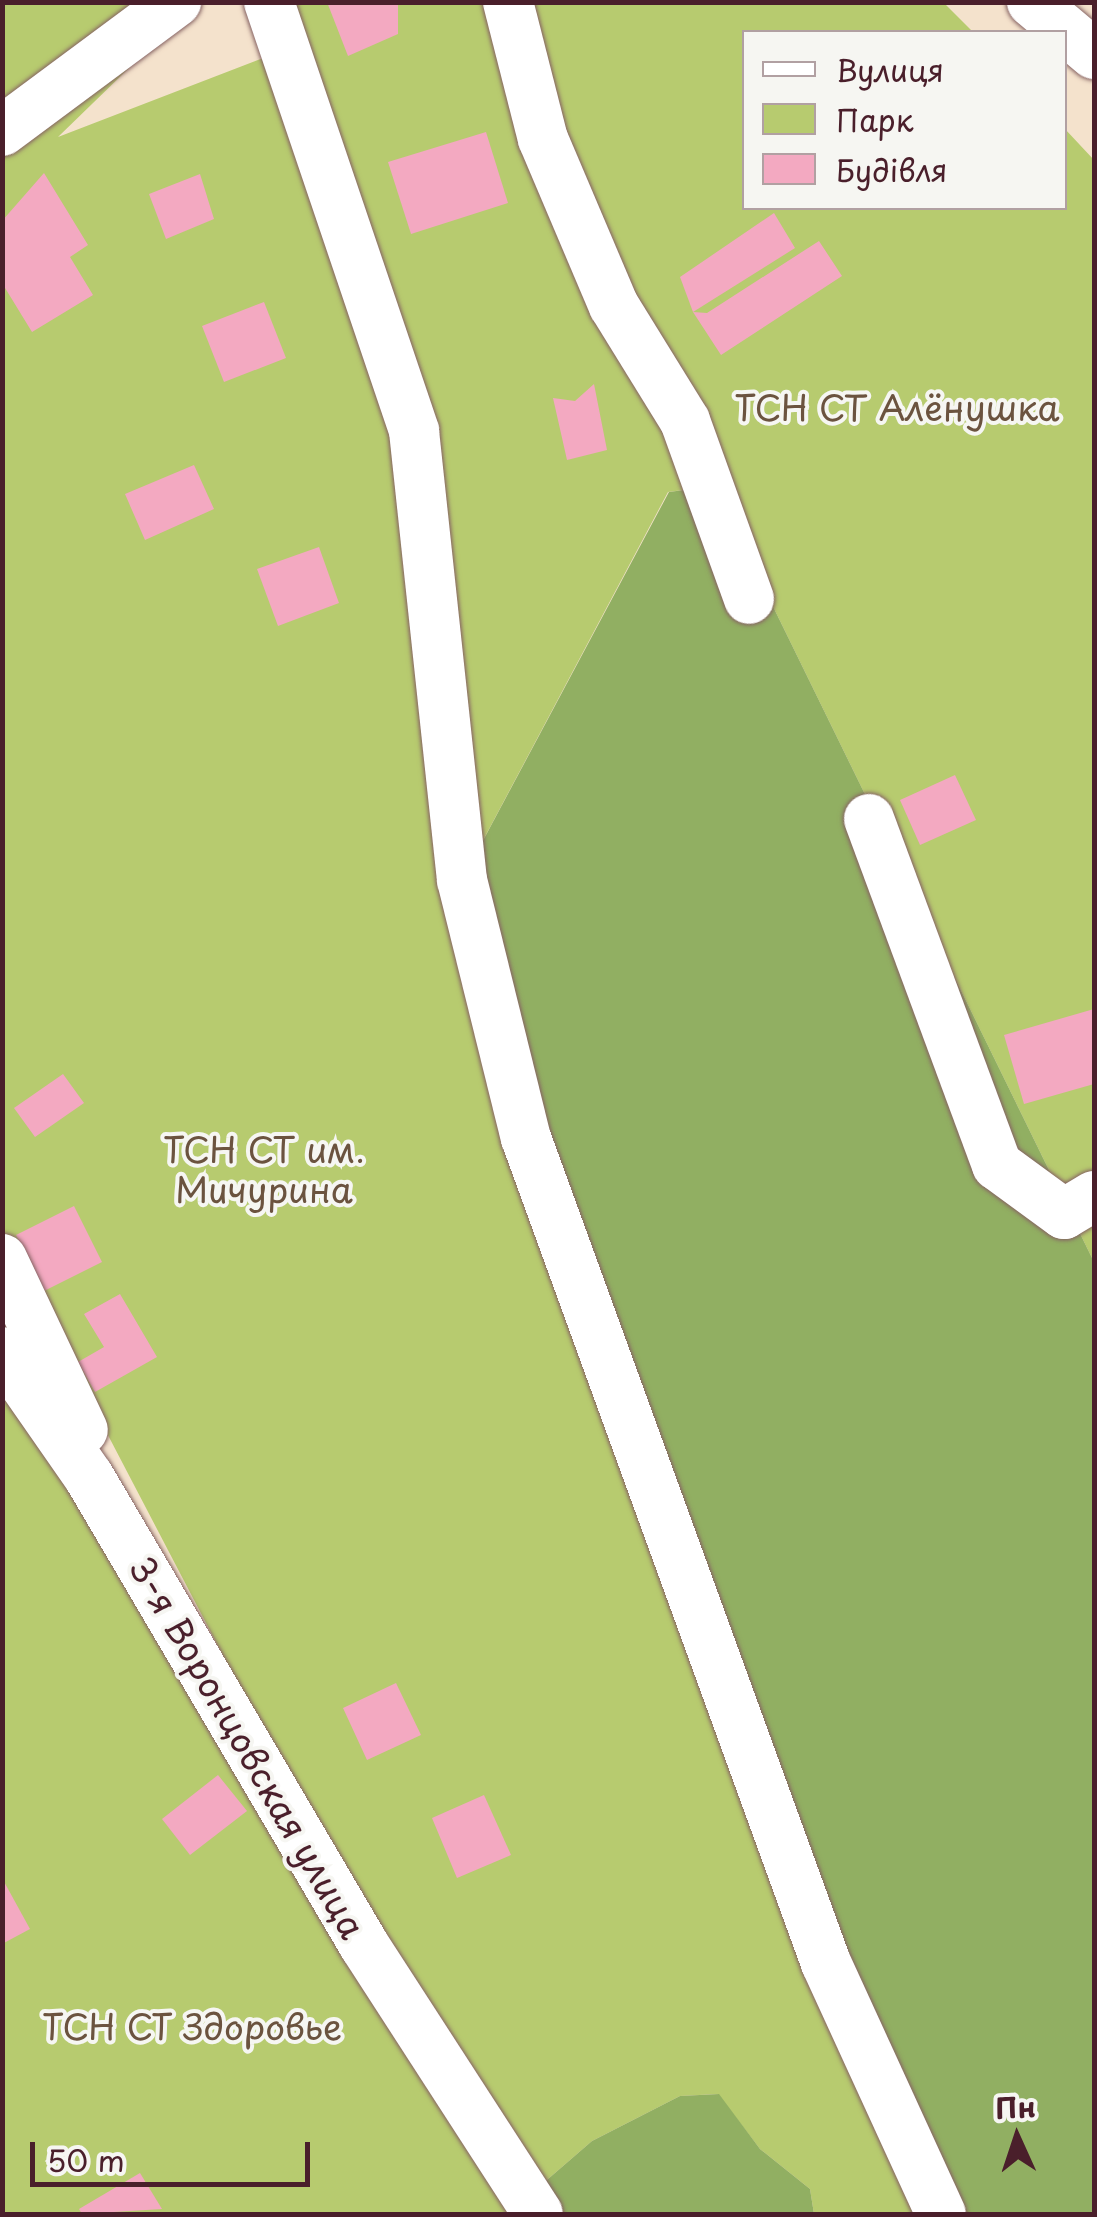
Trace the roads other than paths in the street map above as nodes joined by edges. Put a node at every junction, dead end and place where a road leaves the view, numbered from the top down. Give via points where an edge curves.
1 (176, 2) edge
2 (268, 2) edge
3 (508, 2) edge
4 (1032, 2) edge
5 (1065, 30) edge
6 (1067, 31) edge
7 (1094, 54) edge
8 (2, 131) edge
9 (749, 599) dead end
10 (870, 819) dead end
11 (1094, 1196) edge
12 (2, 1259) edge
13 (2, 1352) edge
14 (88, 1478) junction
15 (538, 2214) edge
16 (941, 2214) edge

1 - 8 street
2 - 16 street via 414,431 462,880 526,1138 826,1963
3 - 9 street via 543,139 614,306 707,470
4 - 5 street
6 - 7 street
10 - 11 street via 997,1165 1064,1214
12 - 14 street, 3-я Воронцовская улица via 81,1418
13 - 14 street
14 - 15 street, 3-я Воронцовская улица via 364,1945

